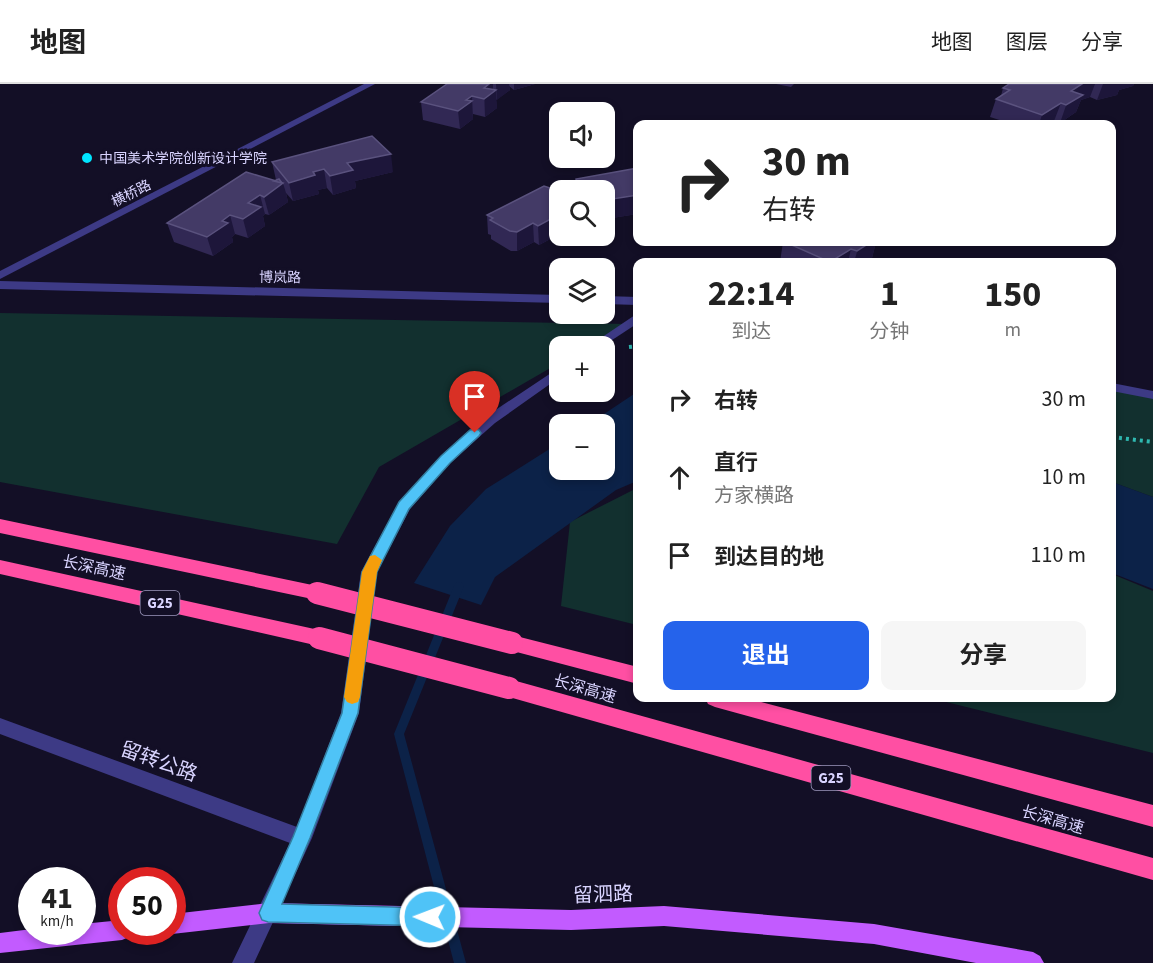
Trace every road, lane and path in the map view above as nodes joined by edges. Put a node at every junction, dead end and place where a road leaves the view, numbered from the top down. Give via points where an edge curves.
1 (371, 84) edge
2 (0, 276) edge
3 (0, 285) edge
4 (549, 299) edge
5 (615, 300) edge
6 (633, 301) edge
7 (633, 320) edge
8 (610, 336) edge
9 (549, 379) edge
10 (1116, 388) edge
11 (1153, 395) edge
12 (1116, 437) edge
13 (1153, 442) edge
14 (0, 526) edge
15 (0, 567) edge
16 (633, 675) edge
17 (731, 702) edge
18 (0, 726) edge
19 (1153, 816) edge
20 (302, 838) junction
21 (1153, 869) edge
22 (268, 913) junction
23 (186, 922) edge
24 (108, 931) edge
25 (0, 943) edge
26 (243, 963) edge
27 (1033, 963) edge

1 - 2 street, 横桥路
3 - 4 street, 博岚路
5 - 6 street
7 - 8 street
9 - 20 street via 490,420 445,460 404,506 369,572 350,713
10 - 11 street
12 - 13 path
14 - 16 highway, 长深高速, bridge via 317,593
15 - 21 highway, 长深高速 / G25, bridge via 319,638
17 - 19 highway, 长深高速
18 - 20 street, 留转公路
20 - 22 street
22 - 23 main road, 留泗路
22 - 26 street
22 - 27 main road, 留泗路 via 571,920 664,916 874,934
24 - 25 main road

